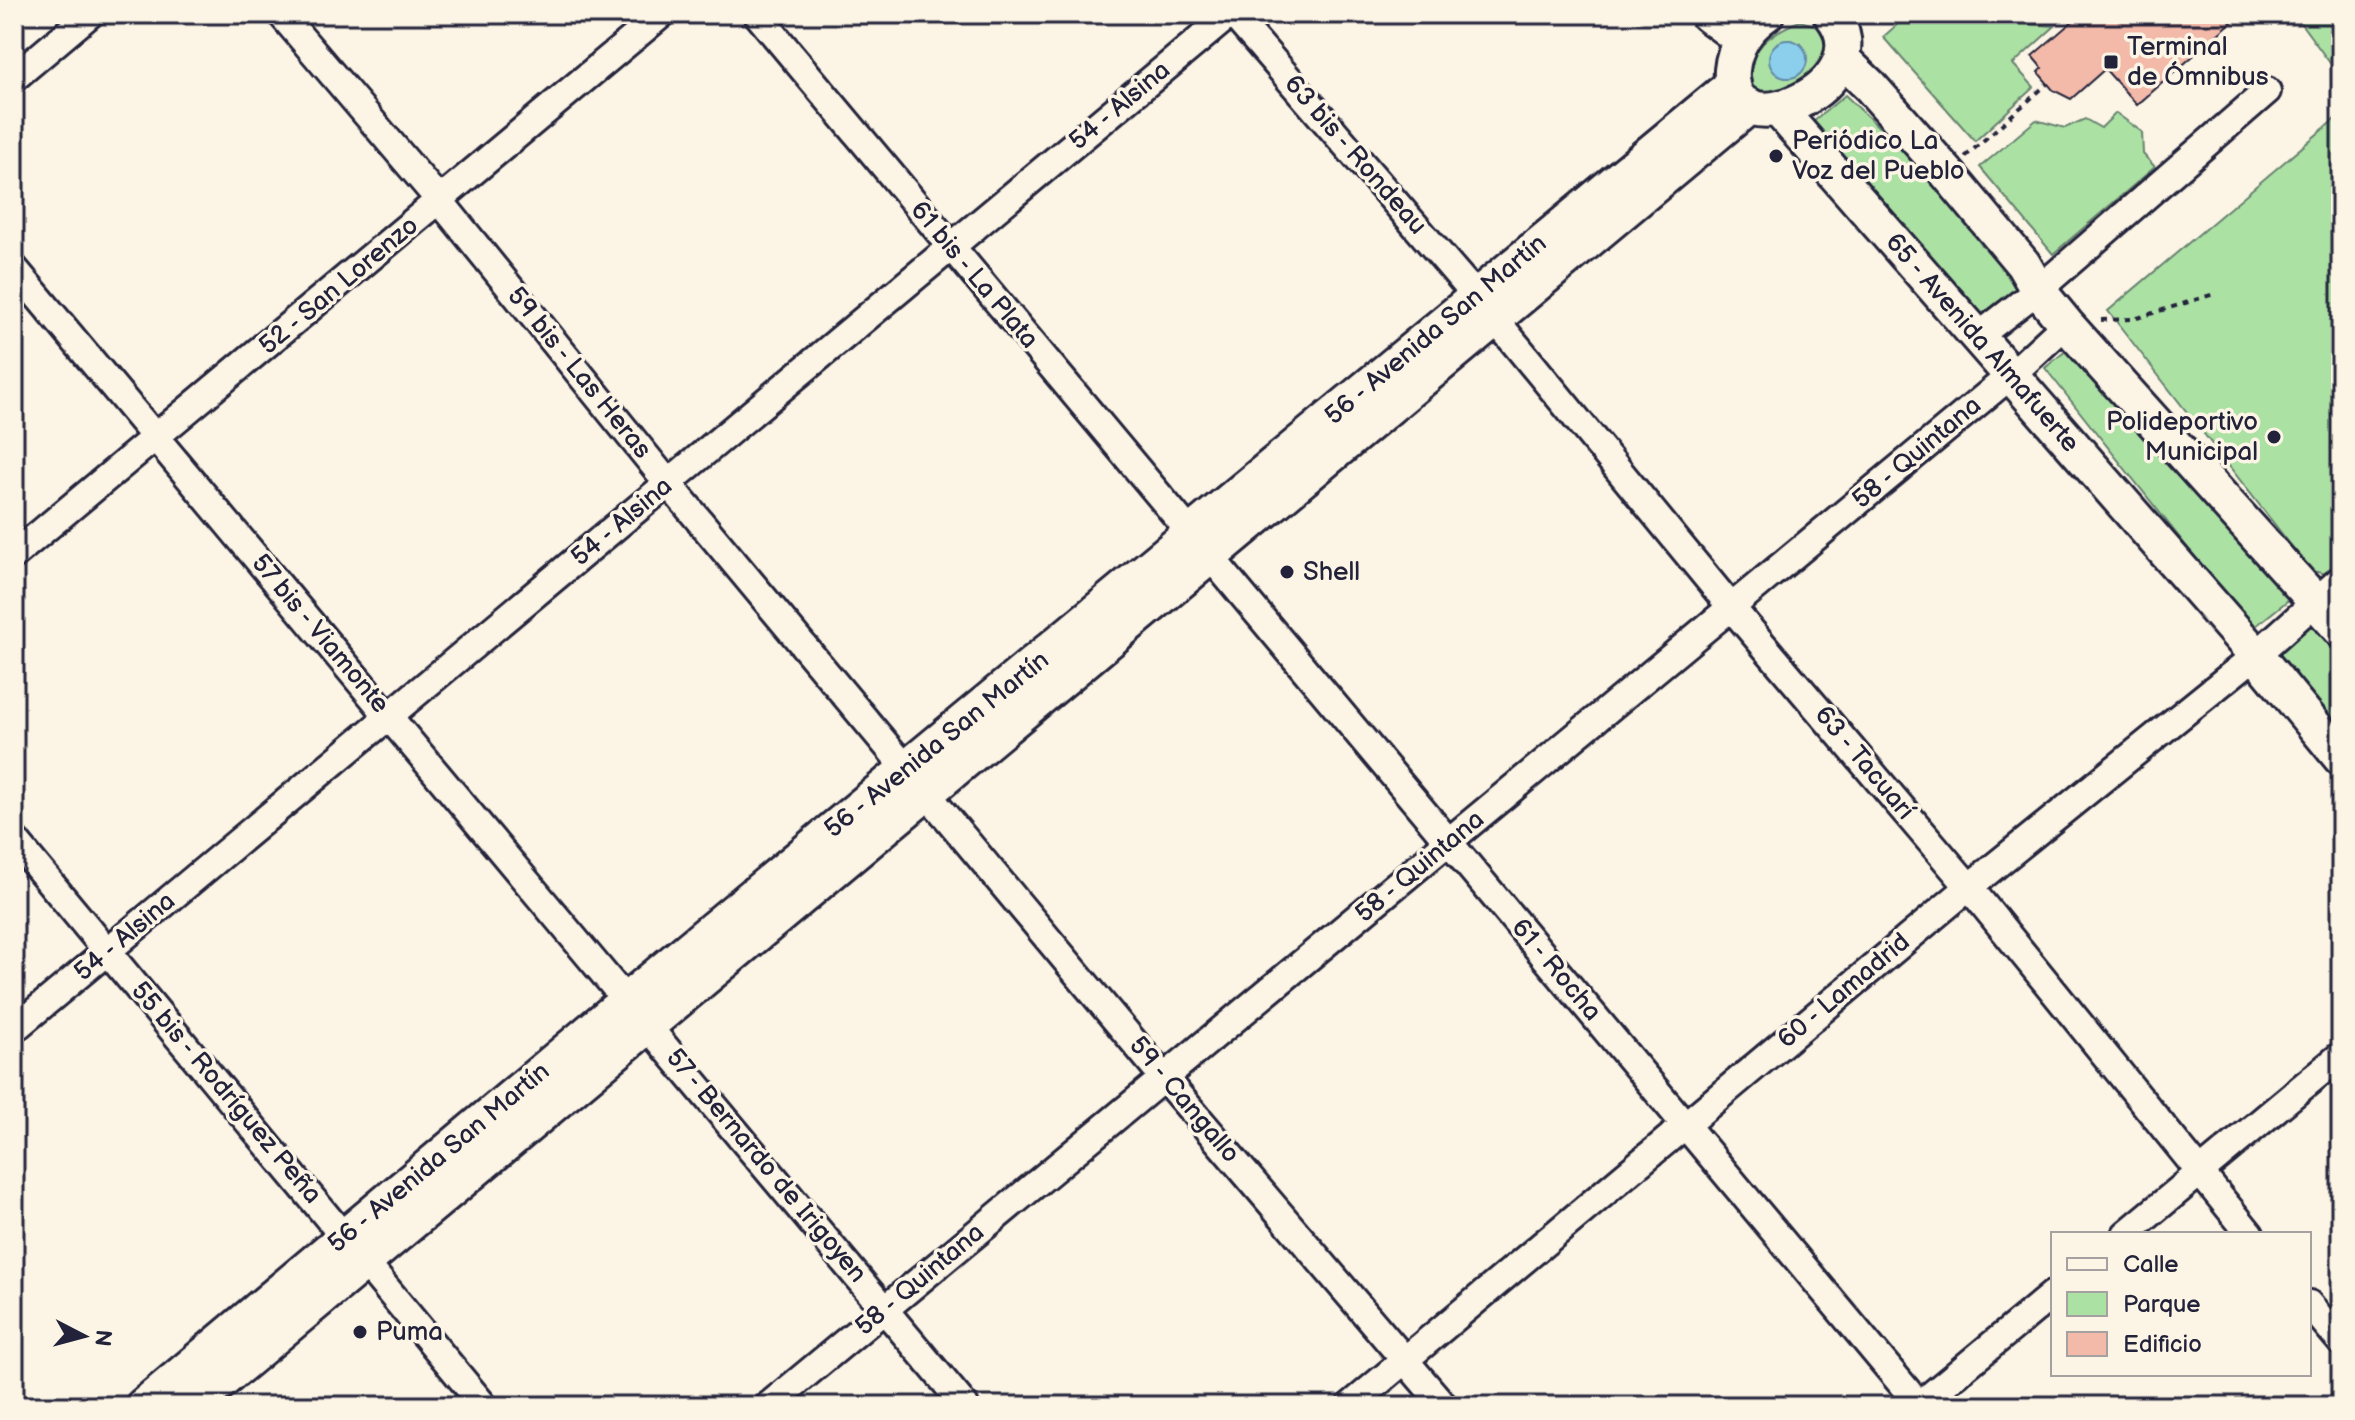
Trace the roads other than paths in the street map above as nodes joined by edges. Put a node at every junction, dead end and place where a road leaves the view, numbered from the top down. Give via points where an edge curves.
1 (90, 14) edge
2 (281, 14) edge
3 (662, 14) edge
4 (757, 14) edge
5 (1232, 14) edge
6 (1707, 14) edge
7 (1766, 14) edge
8 (1844, 30) edge
9 (1741, 39) junction
10 (14, 78) edge
11 (2267, 91) dead end
12 (1754, 100) junction
13 (440, 201) junction
14 (951, 247) junction
15 (14, 268) edge
16 (2038, 290) junction
17 (1486, 307) junction
18 (2071, 329) junction
19 (1976, 338) junction
20 (2010, 376) junction
21 (157, 437) junction
22 (668, 483) junction
23 (1200, 547) junction
24 (14, 555) edge
25 (2328, 590) edge
26 (1731, 607) junction
27 (2341, 630) edge
28 (2256, 655) junction
29 (389, 717) junction
30 (2341, 758) edge
31 (918, 780) junction
32 (14, 839) edge
33 (1449, 843) junction
34 (1969, 887) junction
35 (108, 952) junction
36 (638, 1012) junction
37 (14, 1029) edge
38 (2341, 1055) edge
39 (1164, 1078) junction
40 (1686, 1124) junction
41 (2199, 1174) junction
42 (2128, 1232) edge
43 (2248, 1232) edge
44 (356, 1250) junction
45 (2051, 1296) edge
46 (2311, 1306) edge
47 (885, 1309) junction
48 (2341, 1342) edge
49 (1406, 1359) junction
50 (143, 1406) edge
51 (192, 1406) edge
52 (484, 1406) edge
53 (768, 1406) edge
54 (965, 1406) edge
55 (1350, 1406) edge
56 (1444, 1406) edge
57 (1919, 1406) edge

1 - 10 street
2 - 13 street, 59 bis - Las Heras
3 - 13 street, 52 - San Lorenzo
4 - 14 street, 61 bis - La Plata
5 - 14 street, 54 - Alsina
5 - 17 street, 63 bis - Rondeau
6 - 9 main road
7 - 9 main road
8 - 12 main road, 56 - Avenida San Martín via 1831,75 1802,101
8 - 16 main road via 1870,86 2023,264
9 - 12 main road via 1733,60
11 - 16 street
12 - 17 main road, 56 - Avenida San Martín
12 - 19 main road, 65 - Avenida Almafuerte
13 - 21 street, 52 - San Lorenzo
13 - 22 street, 59 bis - Las Heras
14 - 22 street, 54 - Alsina
14 - 23 street, 61 bis - La Plata
15 - 21 street, 57 bis - Viamonte
16 - 18 main road
16 - 19 street
17 - 23 main road, 56 - Avenida San Martín
17 - 26 street, 63 - Tacuarí
18 - 20 street, 58 - Quintana
18 - 25 main road
19 - 20 main road, 65 - Avenida Almafuerte
20 - 26 street, 58 - Quintana
20 - 28 main road, 65 - Avenida Almafuerte
21 - 24 street, 52 - San Lorenzo
21 - 29 street, 57 bis - Viamonte
22 - 29 street, 54 - Alsina
22 - 31 street, 59 bis - Las Heras
23 - 31 main road, 56 - Avenida San Martín
23 - 33 street, 61 - Rocha
25 - 27 main road
25 - 28 street, 60 - Lamadrid
26 - 33 street, 58 - Quintana
26 - 34 street, 63 - Tacuarí
28 - 30 main road, 65 - Avenida Almafuerte
28 - 34 street, 60 - Lamadrid
29 - 35 street, 54 - Alsina
29 - 36 street, 57 bis - Viamonte
31 - 36 main road, 56 - Avenida San Martín
31 - 39 street, 59 - Cangallo
32 - 35 street, 55 bis - Rodríguez Peña
33 - 39 street, 58 - Quintana
33 - 40 street, 61 - Rocha
34 - 40 street, 60 - Lamadrid
34 - 41 street, 63 - Tacuarí
35 - 37 street, 54 - Alsina
35 - 44 street, 55 bis - Rodríguez Peña
36 - 44 main road, 56 - Avenida San Martín
36 - 47 street, 57 - Bernardo de Irigoyen
38 - 41 street
39 - 47 street, 58 - Quintana
39 - 49 street, 59 - Cangallo
40 - 49 street, 60 - Lamadrid
40 - 57 street, 61 - Rocha
41 - 42 street
41 - 43 street, 63 - Tacuarí
44 - 50 main road, 56 - Avenida San Martín
44 - 51 main road, 56 - Avenida San Martín
44 - 52 street, 55 bis - Rodríguez Peña
45 - 57 street
46 - 48 street
47 - 53 street, 58 - Quintana
47 - 54 street, 57 - Bernardo de Irigoyen
49 - 55 street, 60 - Lamadrid
49 - 56 street, 59 - Cangallo

